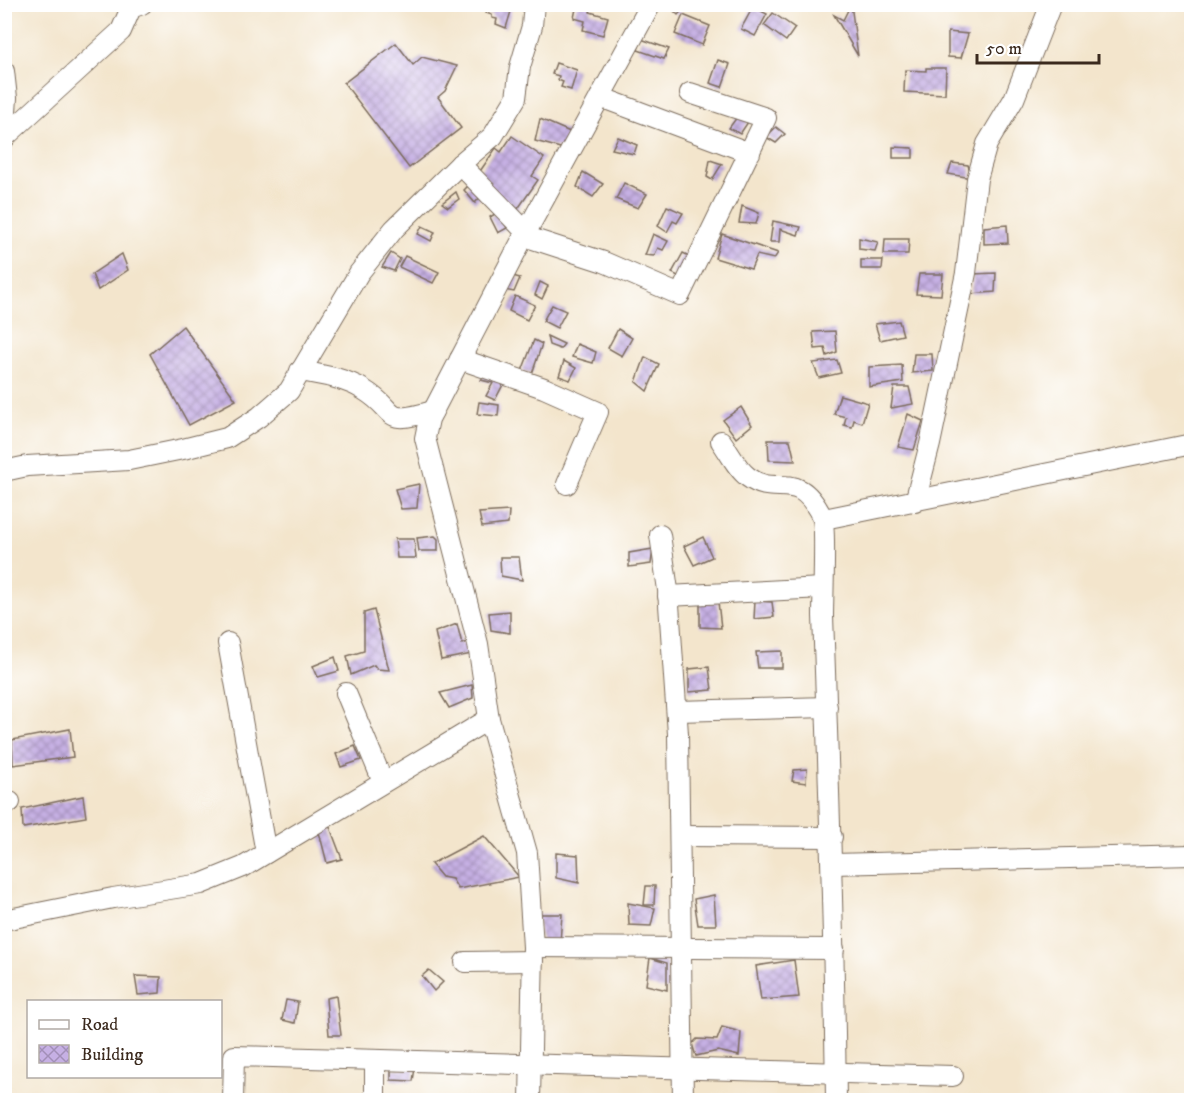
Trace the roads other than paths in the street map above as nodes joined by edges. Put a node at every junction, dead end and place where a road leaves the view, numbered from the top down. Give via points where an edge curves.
1 (534, 4) edge
2 (651, 4) edge
3 (1051, 4) edge
4 (133, 6) edge
5 (4, 71) edge
6 (690, 93) dead end
7 (600, 97) junction
8 (5, 138) edge
9 (750, 153) junction
10 (460, 164) junction
11 (525, 234) junction
12 (460, 359) junction
13 (300, 371) junction
14 (433, 411) junction
15 (399, 418) junction
16 (425, 438) junction
17 (721, 441) dead end
18 (1191, 444) edge
19 (4, 471) edge
20 (567, 484) dead end
21 (915, 502) junction
22 (824, 519) junction
23 (660, 535) dead end
24 (822, 588) junction
25 (668, 596) junction
26 (228, 643) dead end
27 (346, 693) dead end
28 (826, 707) junction
29 (677, 711) junction
30 (489, 719) junction
31 (383, 782) junction
32 (680, 836) junction
33 (832, 837) junction
34 (266, 853) junction
35 (1191, 855) edge
36 (833, 864) junction
37 (4, 920) edge
38 (681, 949) junction
39 (834, 949) junction
40 (533, 954) junction
41 (465, 962) dead end
42 (375, 1060) junction
43 (531, 1065) junction
44 (683, 1069) junction
45 (835, 1074) junction
46 (953, 1076) dead end
47 (233, 1101) edge
48 (375, 1101) edge
49 (530, 1101) edge
50 (683, 1101) edge
51 (836, 1101) edge

1 - 10 street via 516,98 493,136
2 - 7 street
3 - 21 street via 1014,99 987,144 977,179 966,273
4 - 8 street via 121,31
5 - 8 street
6 - 9 street via 766,118
7 - 9 street
7 - 11 street
9 - 11 street via 680,295
10 - 11 street
10 - 13 street via 394,229 359,273
11 - 12 street
12 - 14 street
12 - 20 street via 544,388 598,412
13 - 15 street via 365,390
13 - 19 street via 289,391 226,438 129,460
14 - 15 street
14 - 16 street
15 - 16 street
16 - 30 street via 477,644
17 - 22 street via 746,476 807,492
18 - 21 street
21 - 22 street
22 - 24 street
23 - 25 street
24 - 25 street
24 - 28 street
25 - 29 street
26 - 34 street
27 - 31 street
28 - 29 street
28 - 33 street
29 - 32 street
30 - 31 street
30 - 40 street via 527,853
31 - 34 street
32 - 33 street
32 - 38 street
33 - 36 street
34 - 37 street via 201,884
35 - 36 street
36 - 39 street
38 - 39 street
38 - 40 street
38 - 44 street
39 - 45 street
40 - 41 street
40 - 43 street
42 - 43 street
42 - 47 street via 234,1056
42 - 48 street
43 - 44 street
43 - 49 street
44 - 45 street
44 - 50 street
45 - 46 street
45 - 51 street

